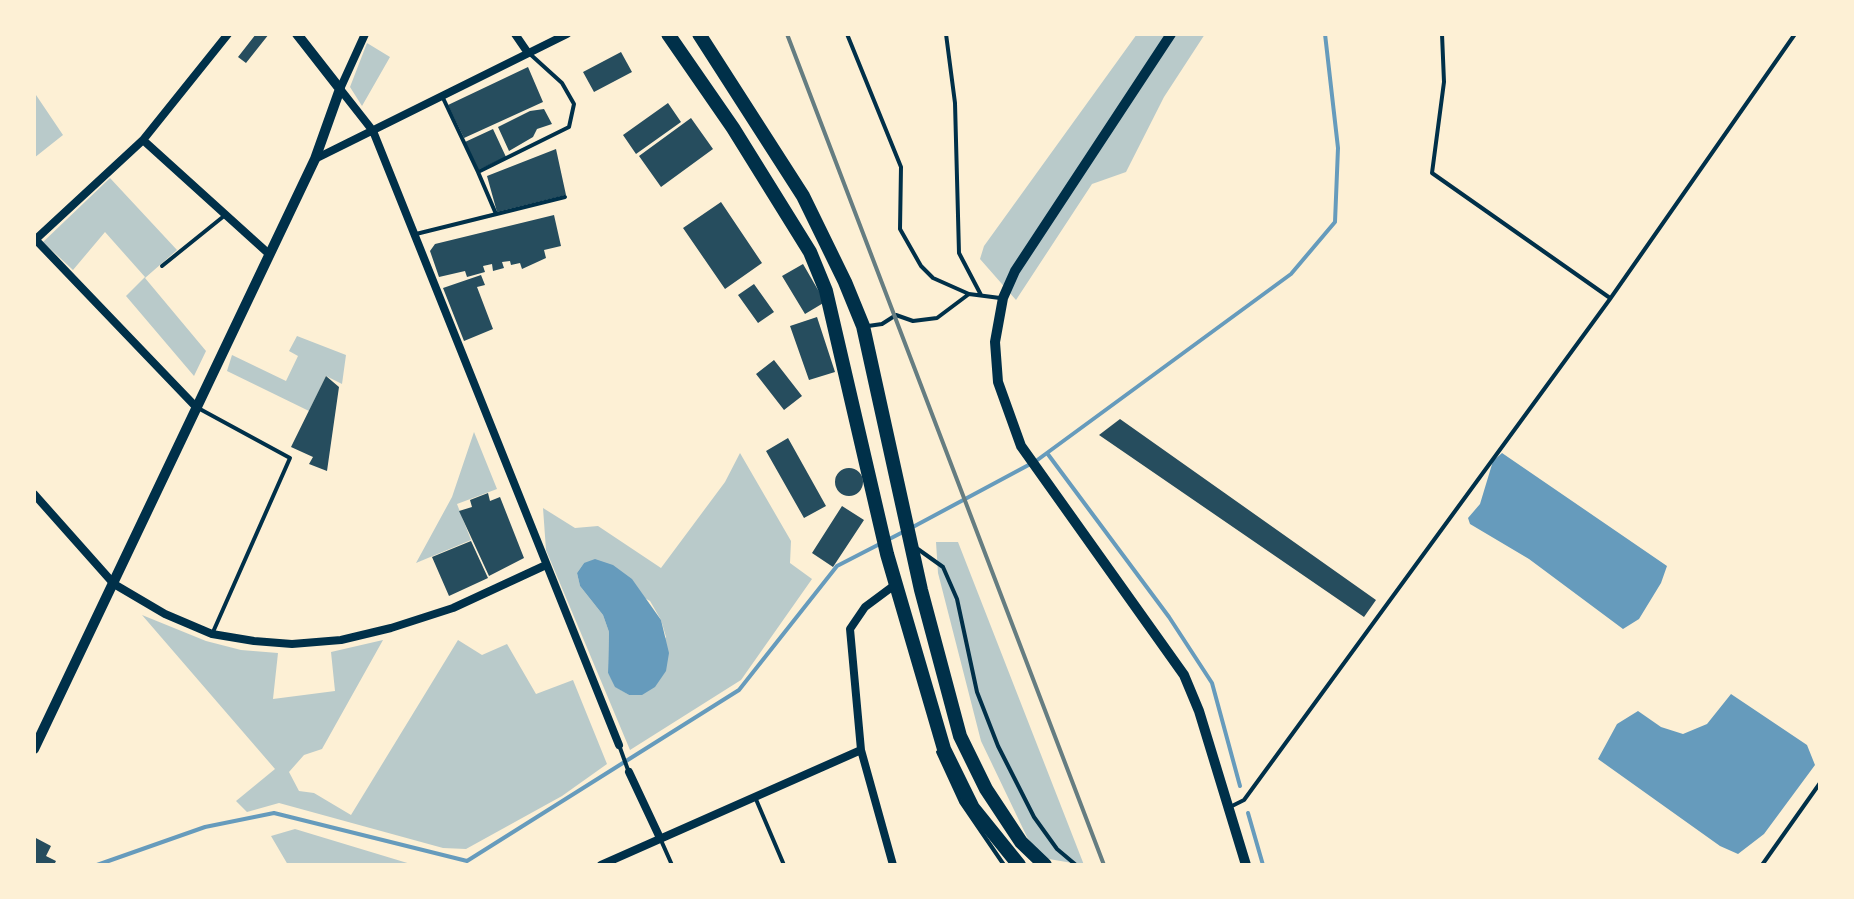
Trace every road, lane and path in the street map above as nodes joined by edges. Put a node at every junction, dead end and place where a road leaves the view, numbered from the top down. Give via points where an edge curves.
1 (228, 34) edge
2 (297, 34) edge
3 (365, 34) edge
4 (515, 34) edge
5 (567, 34) edge
6 (668, 34) edge
7 (699, 34) edge
8 (847, 34) edge
9 (946, 34) edge
10 (1171, 34) edge
11 (1442, 34) edge
12 (1795, 34) edge
13 (528, 53) junction
14 (340, 89) junction
15 (442, 96) junction
16 (750, 114) junction
17 (733, 128) junction
18 (373, 131) junction
19 (143, 140) junction
20 (315, 159) junction
21 (478, 172) junction
22 (565, 197) dead end
23 (225, 214) junction
24 (496, 214) junction
25 (414, 235) junction
26 (35, 238) edge
27 (269, 254) junction
28 (162, 266) dead end
29 (969, 294) junction
30 (981, 295) junction
31 (1003, 298) junction
32 (1610, 299) junction
33 (863, 326) junction
34 (197, 408) junction
35 (34, 494) edge
36 (912, 545) junction
37 (546, 565) junction
38 (114, 584) junction
39 (898, 590) junction
40 (212, 634) junction
41 (619, 745) joint
42 (34, 749) edge
43 (861, 750) junction
44 (629, 772) joint
45 (1820, 783) edge
46 (755, 795) junction
47 (1228, 808) junction
48 (660, 838) junction
49 (601, 865) edge
50 (672, 865) edge
51 (784, 865) edge
52 (893, 865) edge
53 (1004, 865) edge
54 (1019, 865) edge
55 (1045, 865) edge
56 (1076, 865) edge
57 (1246, 865) edge
58 (1762, 865) edge

1 - 19 street
2 - 14 street
3 - 14 street
4 - 13 street
5 - 13 street
6 - 17 main road
7 - 16 main road
8 - 29 lane via 901,167 900,229 933,278
9 - 30 lane via 955,103 959,253
10 - 31 street via 1042,226
11 - 32 lane via 1444,82 1432,173
12 - 32 lane
13 - 15 street
13 - 21 lane via 562,83 574,104 569,127
14 - 18 street
14 - 20 street
15 - 18 street
15 - 21 lane
16 - 17 main road
16 - 33 main road via 827,240
17 - 39 main road via 810,252 826,291
18 - 20 street
18 - 25 street
19 - 23 street
19 - 26 street
20 - 27 street
21 - 24 lane
22 - 24 lane
23 - 27 street
23 - 28 lane
24 - 25 lane
25 - 37 street
26 - 34 street
27 - 34 street
29 - 30 lane
29 - 33 lane via 937,318 913,321 896,315 882,324
30 - 31 lane
31 - 47 street via 995,342 998,382 1021,446 1184,675
32 - 47 lane via 1244,800
33 - 36 main road
34 - 38 street
34 - 40 lane via 290,458
35 - 38 street
36 - 55 main road via 960,736 986,789 1021,842
36 - 56 lane via 943,567 957,599 977,692 998,746 1034,817
37 - 40 street via 453,608 341,640 292,644
37 - 41 street
38 - 40 street
38 - 42 street
39 - 43 street via 865,607 850,629
39 - 53 lane via 939,755 961,802
39 - 54 main road via 944,749 973,808
41 - 44 lane
43 - 46 street
43 - 52 street
44 - 48 street
45 - 58 lane
46 - 48 street
46 - 51 lane
47 - 57 street
48 - 49 street
48 - 50 lane

